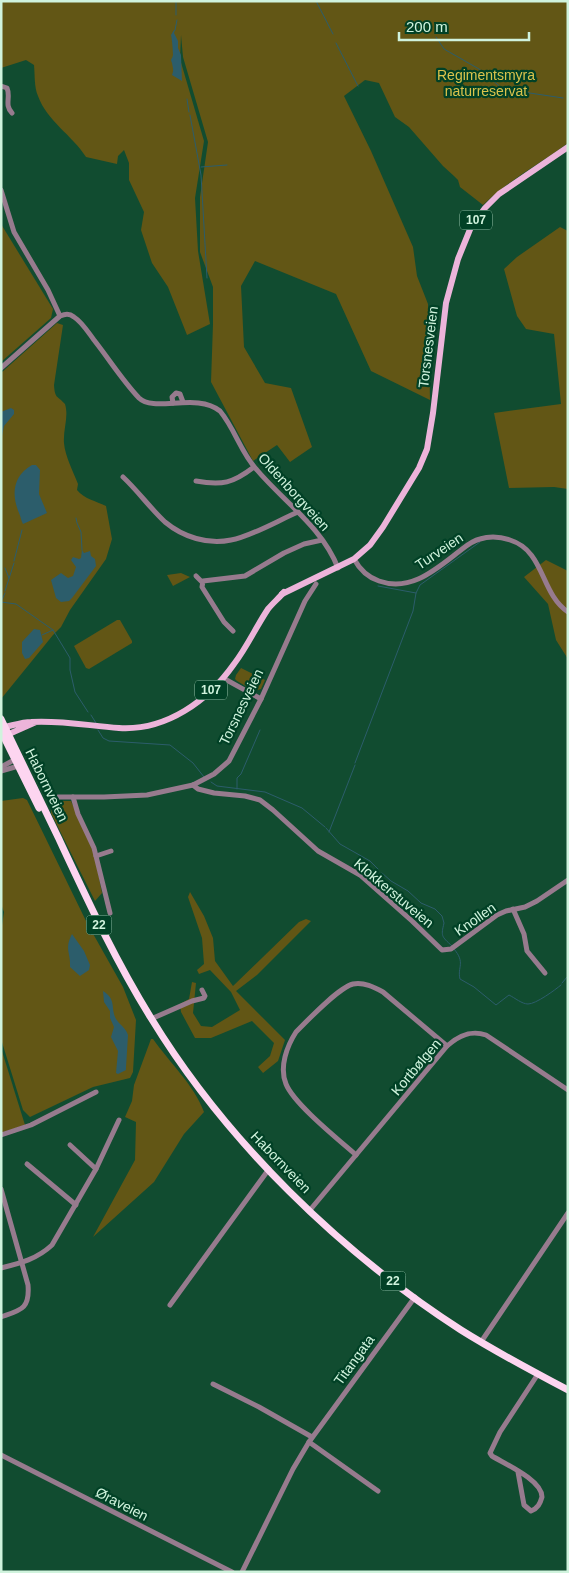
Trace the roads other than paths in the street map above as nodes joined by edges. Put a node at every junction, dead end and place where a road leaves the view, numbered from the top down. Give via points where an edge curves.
1 (1, 86) edge
2 (12, 113) dead end
3 (568, 147) edge
4 (1, 190) edge
5 (60, 316) junction
6 (1, 368) edge
7 (173, 402) junction
8 (183, 402) junction
9 (254, 467) junction
10 (123, 477) dead end
11 (196, 481) dead end
12 (298, 512) junction
13 (322, 540) junction
14 (354, 559) junction
15 (338, 568) junction
16 (196, 576) dead end
17 (202, 582) junction
18 (316, 584) dead end
19 (568, 612) edge
20 (234, 631) dead end
21 (223, 678) junction
22 (261, 699) junction
23 (1, 719) edge
24 (4, 731) edge
25 (18, 763) junction
26 (1, 767) edge
27 (1, 771) edge
28 (193, 785) junction
29 (58, 797) dead end
30 (73, 797) junction
31 (111, 851) dead end
32 (96, 856) junction
33 (568, 880) edge
34 (513, 909) junction
35 (110, 913) dead end
36 (452, 948) joint
37 (545, 973) dead end
38 (202, 990) dead end
39 (151, 1019) junction
40 (448, 1046) junction
41 (568, 1090) edge
42 (96, 1092) dead end
43 (119, 1120) dead end
44 (1, 1135) edge
45 (70, 1145) dead end
46 (356, 1155) junction
47 (27, 1164) dead end
48 (96, 1169) junction
49 (269, 1169) junction
50 (1, 1189) edge
51 (76, 1205) junction
52 (310, 1210) junction
53 (568, 1213) edge
54 (22, 1263) junction
55 (1, 1268) edge
56 (415, 1297) junction
57 (170, 1305) dead end
58 (1, 1317) edge
59 (481, 1342) junction
60 (538, 1374) junction
61 (213, 1384) dead end
62 (568, 1390) edge
63 (310, 1440) junction
64 (1, 1455) edge
65 (518, 1472) junction
66 (378, 1491) dead end
67 (232, 1572) edge
68 (242, 1572) edge

1 - 2 street via 9,92 7,105
3 - 14 main road, Torsnesveien / 107 via 498,194 471,227 446,303 427,450 383,527
4 - 5 street via 14,232
5 - 6 street
5 - 7 street via 69,314 78,320 142,400 155,404
7 - 8 street
7 - 8 street via 172,397 176,393 180,394
8 - 9 street, Oldenborgveien via 216,408 223,414
9 - 11 street via 235,480 210,484
9 - 12 street, Oldenborgveien
10 - 12 street via 167,524 198,539 231,540
12 - 13 street, Oldenborgveien
13 - 15 street, Oldenborgveien
13 - 17 street via 284,553 245,576
14 - 15 main road, Torsnesveien / 107
14 - 19 street, Turveien via 360,570 375,579 400,584 432,572 481,538 501,538 527,550 539,566 549,592
15 - 21 main road, Torsnesveien / 107 via 307,577 282,594 267,610
16 - 17 street
17 - 20 street via 224,622
18 - 22 street, Torsnesveien via 301,609
21 - 22 street
21 - 24 main road, Torsnesveien / 107 via 191,707 151,726 103,727 48,721
22 - 28 street, Torsnesveien via 229,761
23 - 24 highway, Habornveien / 22
24 - 25 highway, Habornveien / 22
25 - 26 street
25 - 27 street
25 - 39 highway, Habornveien / 22 via 120,966
28 - 30 street, Torsnesveien via 147,795
28 - 36 street, Klokkerstuveien via 214,793 260,800 318,851 360,875 439,949 446,951
29 - 30 street, Torsnesveien
30 - 32 street
31 - 32 street
32 - 35 street
33 - 34 street, Knollen via 537,901
34 - 36 street, Knollen via 497,915
34 - 37 street, Knollen via 524,934 527,951
38 - 39 street via 204,998
39 - 49 highway, Habornveien / 22 via 207,1098
40 - 41 street, Kortbølgen via 465,1034 486,1035
40 - 46 street, Kortbølgen
40 - 46 street via 383,992 366,984 352,984 342,990 296,1032 286,1055 286,1083 306,1108
42 - 44 street via 31,1125
43 - 48 street
45 - 48 street
46 - 52 street, Kortbølgen
47 - 51 street
48 - 51 street
49 - 52 highway, Habornveien / 22
49 - 57 street
50 - 54 street
51 - 54 street via 52,1245 44,1253
52 - 56 highway, Habornveien / 22
53 - 59 street
54 - 55 street
54 - 58 street via 29,1298 18,1310
56 - 59 highway, Habornveien / 22
56 - 63 street, Titangata
59 - 60 highway, Habornveien / 22
60 - 62 highway, Habornveien / 22
60 - 65 street via 490,1452
61 - 63 street via 259,1407
63 - 66 street
63 - 68 street, Titangata
64 - 67 street, Øraveien
65 - 65 street via 532,1480 542,1494 534,1510 524,1506

